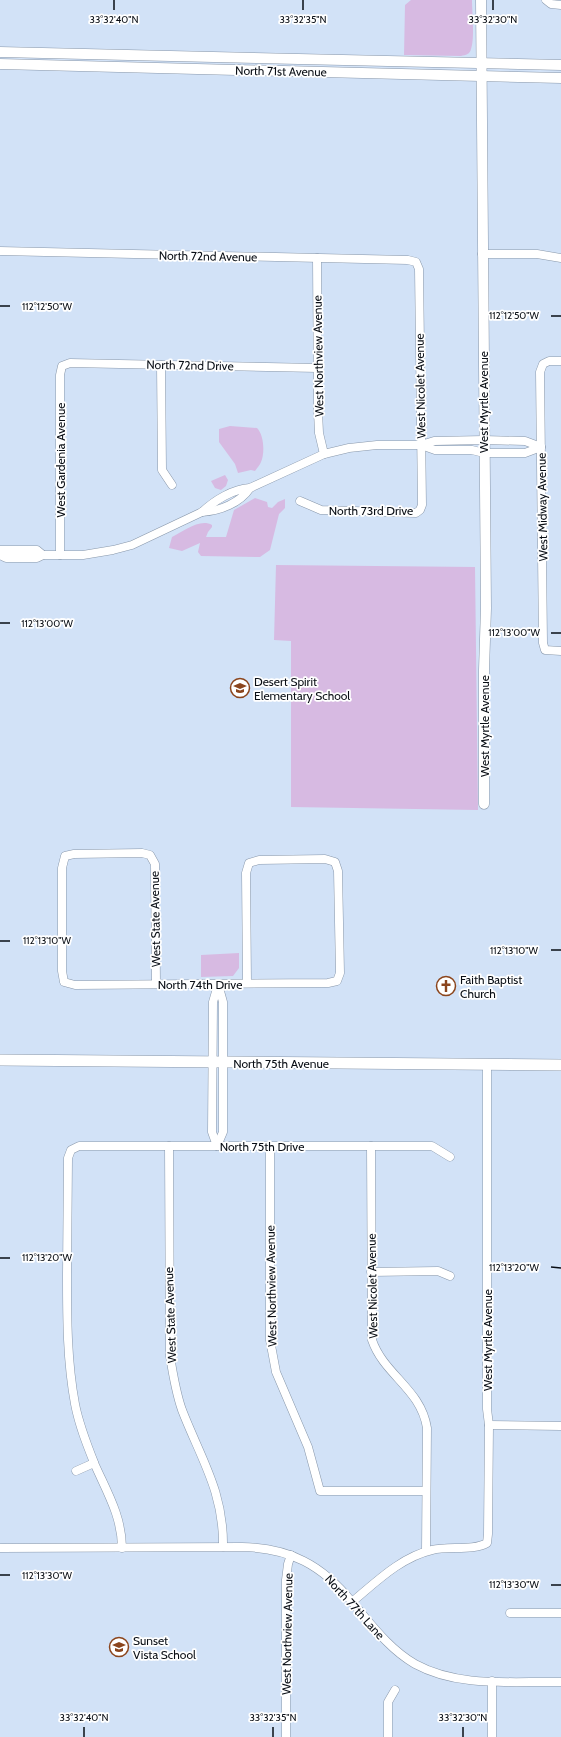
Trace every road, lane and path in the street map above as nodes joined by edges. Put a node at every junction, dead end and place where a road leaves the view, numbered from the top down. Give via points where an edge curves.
1 (481, 0) edge
2 (546, 1) edge
3 (561, 4) edge
4 (0, 52) edge
5 (218, 57) junction
6 (482, 63) junction
7 (0, 64) edge
8 (561, 65) edge
9 (217, 71) junction
10 (482, 76) junction
11 (561, 78) edge
12 (0, 251) edge
13 (482, 254) junction
14 (317, 258) junction
15 (561, 258) edge
16 (416, 262) joint
17 (561, 361) edge
18 (161, 365) junction
19 (62, 366) joint
20 (318, 368) junction
21 (484, 440) junction
22 (516, 440) junction
23 (421, 445) junction
24 (541, 446) junction
25 (484, 453) junction
26 (516, 453) junction
27 (324, 454) junction
28 (172, 485) dead end
29 (300, 502) dead end
30 (420, 510) joint
31 (0, 550) edge
32 (0, 555) edge
33 (43, 555) junction
34 (60, 555) junction
35 (561, 652) edge
36 (484, 804) dead end
37 (64, 982) joint
38 (247, 983) junction
39 (156, 984) junction
40 (218, 984) junction
41 (223, 1009) junction
42 (213, 1010) junction
43 (0, 1060) edge
44 (218, 1062) junction
45 (487, 1064) junction
46 (561, 1065) edge
47 (169, 1146) junction
48 (217, 1146) junction
49 (270, 1146) junction
50 (371, 1146) junction
51 (450, 1157) dead end
52 (371, 1272) junction
53 (450, 1276) dead end
54 (489, 1425) junction
55 (561, 1426) edge
56 (94, 1463) junction
57 (76, 1471) dead end
58 (426, 1492) junction
59 (223, 1547) junction
60 (0, 1548) edge
61 (122, 1548) junction
62 (426, 1551) junction
63 (291, 1555) junction
64 (352, 1602) junction
65 (510, 1613) dead end
66 (561, 1613) edge
67 (492, 1681) junction
68 (561, 1682) edge
69 (395, 1690) dead end
70 (286, 1737) edge
71 (388, 1737) edge
72 (492, 1737) edge

1 - 6 street, West Myrtle Avenue
2 - 3 street
4 - 5 street, North 71st Avenue
5 - 6 street, North 71st Avenue
5 - 9 street
6 - 8 street, North 71st Avenue
6 - 10 street, West Myrtle Avenue
7 - 9 street, North 71st Avenue
9 - 10 street, North 71st Avenue
10 - 11 street, North 71st Avenue
10 - 13 street, West Myrtle Avenue
12 - 14 street, North 72nd Avenue
13 - 15 street via 537,254
13 - 21 street, West Myrtle Avenue
14 - 16 street, North 72nd Avenue
14 - 20 street, West Northview Avenue
16 - 23 street, West Nicolet Avenue via 419,269
17 - 24 street, West Midway Avenue via 542,364 540,372
18 - 19 street, North 72nd Drive via 70,363
18 - 20 street, North 72nd Drive
18 - 28 street via 162,470
19 - 34 street, West Gardenia Avenue
20 - 27 street, West Northview Avenue via 319,421
21 - 22 street
21 - 23 street via 434,441
21 - 25 street, West Myrtle Avenue
22 - 24 street via 525,440
22 - 26 street
23 - 25 street via 435,450 472,450
23 - 27 street via 367,446
23 - 30 street, West Nicolet Avenue
24 - 26 street via 525,453
24 - 35 street, West Midway Avenue via 543,643 545,650
25 - 26 street
25 - 36 street, West Myrtle Avenue
27 - 34 street via 250,488 240,488 211,503 202,512 132,545 94,554
29 - 30 street, North 73rd Drive via 321,510
31 - 33 street via 37,550
32 - 33 street via 6,558 37,558
33 - 34 street
37 - 39 street, North 74th Drive via 75,985
37 - 39 street, West State Avenue via 62,868 65,856 142,853 150,855 155,864
38 - 38 street, North 74th Drive via 246,873 249,863 289,859 325,859 335,862 338,871 340,973 337,981
38 - 40 street, North 74th Drive
39 - 40 street, North 74th Drive
40 - 41 street
40 - 42 street
41 - 42 street
41 - 44 street
42 - 44 street
43 - 44 main road, North 75th Avenue
44 - 45 main road, North 75th Avenue
44 - 48 street via 223,1132
45 - 46 main road, North 75th Avenue
45 - 54 street, West Myrtle Avenue
47 - 48 street, North 75th Drive
47 - 56 street, North 75th Drive via 79,1146 71,1150 68,1158 67,1315 70,1369 75,1406
47 - 59 street, West State Avenue via 170,1356 182,1409 218,1496
48 - 49 street, North 75th Drive
49 - 50 street, North 75th Drive
49 - 58 street, West Northview Avenue via 270,1340 276,1372 308,1447 320,1490
50 - 51 street, North 75th Drive via 432,1146
50 - 52 street, West Nicolet Avenue
52 - 53 street via 438,1271
52 - 58 street, West Nicolet Avenue via 371,1332 376,1352 415,1397 425,1418
54 - 55 street
54 - 62 street, West Myrtle Avenue via 487,1543 481,1546 447,1547
56 - 57 street
56 - 61 street via 118,1516
58 - 62 street, West Nicolet Avenue
59 - 61 street, North 77th Lane
59 - 63 street, North 77th Lane via 264,1548
60 - 61 street, North 77th Lane
62 - 64 street via 391,1570
63 - 64 street, North 77th Lane via 322,1571
63 - 70 street, West Northview Avenue via 286,1580
64 - 67 street, North 77th Lane via 383,1639 414,1663 460,1679
65 - 66 street
67 - 68 street, North 77th Lane
67 - 72 street
69 - 71 street via 388,1702

